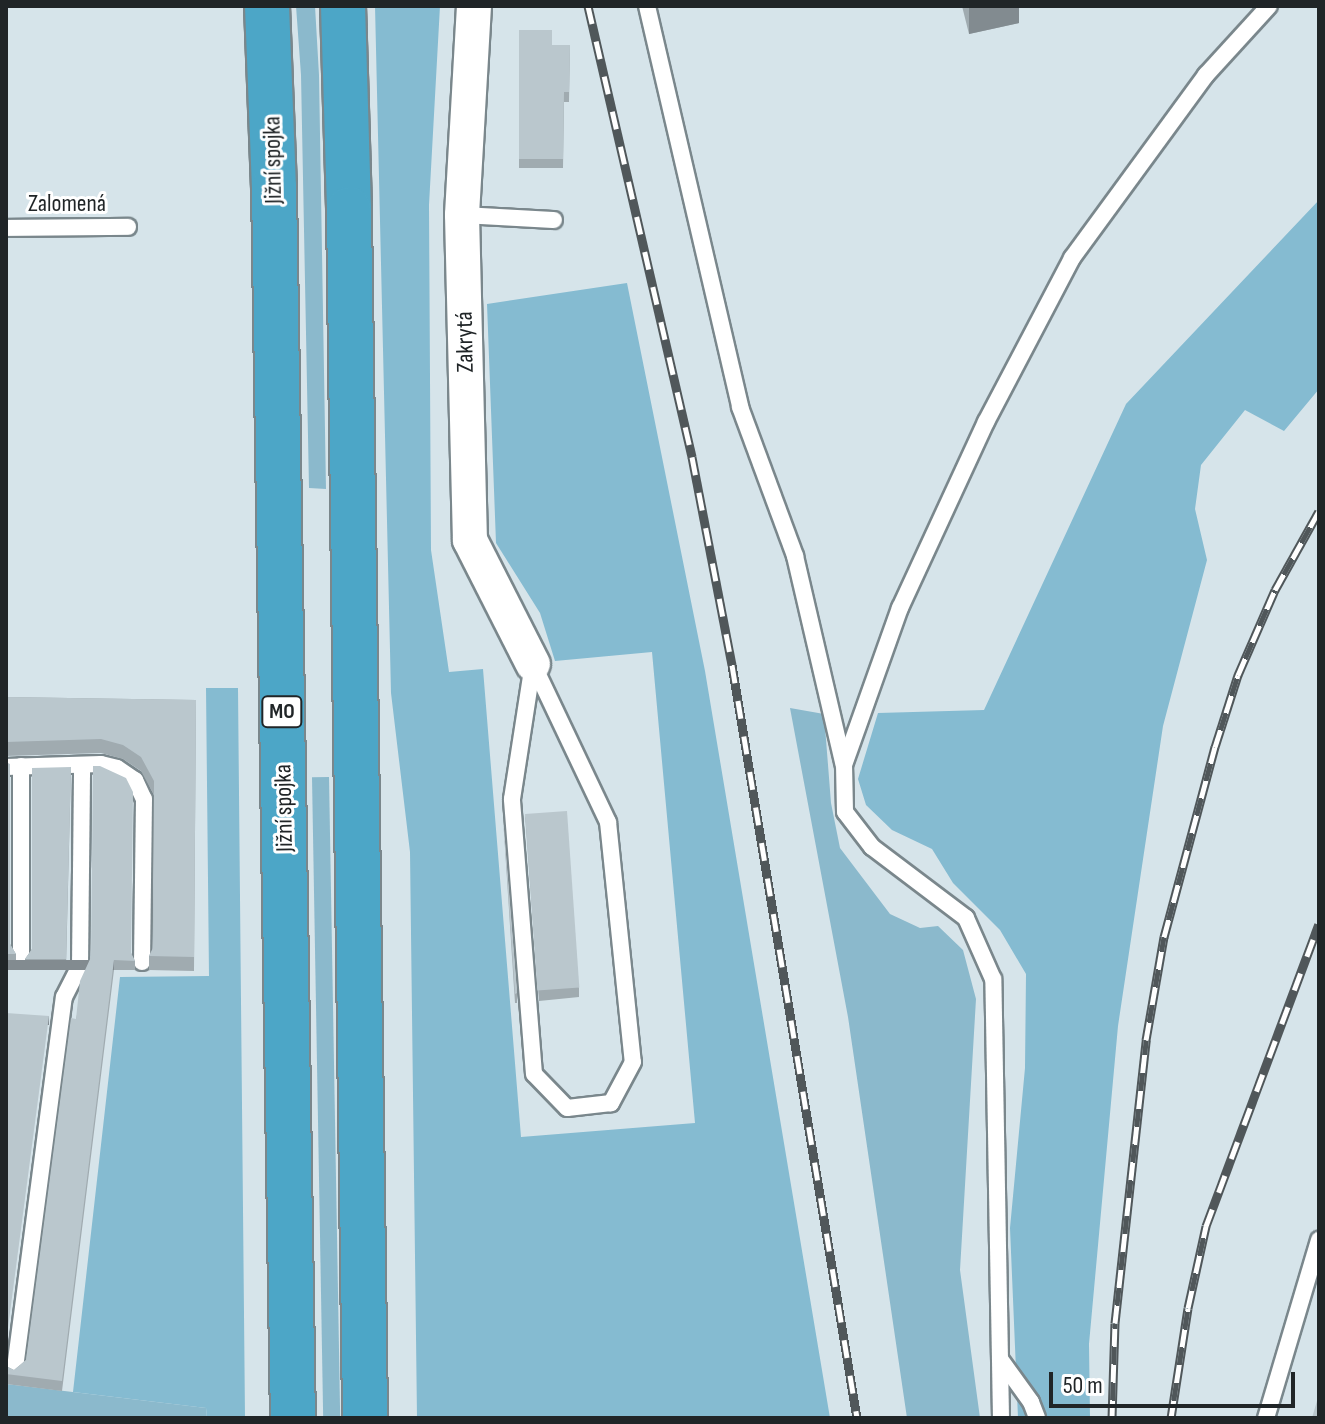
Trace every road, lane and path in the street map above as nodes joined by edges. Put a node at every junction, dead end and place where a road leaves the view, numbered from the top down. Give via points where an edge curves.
1 (267, 6) edge
2 (343, 6) edge
3 (474, 6) edge
4 (647, 6) edge
5 (1269, 6) edge
6 (462, 215) junction
7 (554, 220) dead end
8 (128, 227) dead end
9 (6, 228) edge
10 (533, 664) junction
11 (82, 765) junction
12 (844, 765) junction
13 (13, 766) edge
14 (21, 958) dead end
15 (142, 962) dead end
16 (1319, 1240) edge
17 (1000, 1358) junction
18 (15, 1368) edge
19 (367, 1407) edge
20 (293, 1418) edge
21 (1001, 1418) edge
22 (1037, 1418) edge
23 (1266, 1418) edge

1 - 20 highway, Jižní spojka / MO
2 - 19 highway
3 - 6 street, Zakrytá
4 - 12 lane via 740,407 795,556
5 - 12 lane via 1206,75 1072,258 986,422 900,608
6 - 7 lane
6 - 10 street, Zakrytá via 470,540
8 - 9 lane, Zalomená
10 - 10 lane via 512,799 534,1074 567,1108 611,1103 633,1062 608,822
11 - 13 lane
11 - 15 lane via 117,768 135,780 144,799
11 - 18 lane via 80,966 64,997
12 - 17 lane via 845,812 872,847 966,918 993,979
13 - 14 lane
16 - 23 lane
17 - 21 lane
17 - 22 lane

